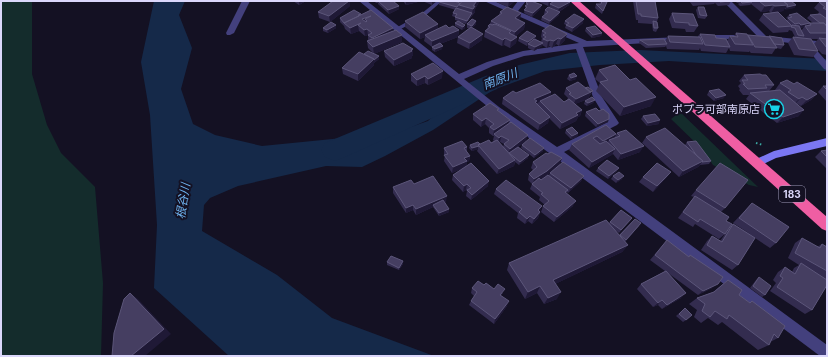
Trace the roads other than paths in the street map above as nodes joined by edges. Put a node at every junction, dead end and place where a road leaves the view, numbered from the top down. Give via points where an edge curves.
1 (246, 1) edge
2 (363, 1) edge
3 (440, 1) edge
4 (488, 1) edge
5 (522, 1) edge
6 (574, 1) edge
7 (727, 1) edge
8 (513, 12) junction
9 (397, 29) junction
10 (230, 33) dead end
11 (763, 37) junction
12 (807, 43) junction
13 (827, 44) edge
14 (625, 45) junction
15 (582, 46) junction
16 (827, 67) edge
17 (459, 79) junction
18 (827, 142) edge
19 (556, 152) junction
20 (757, 162) junction
21 (827, 225) edge
22 (827, 353) edge

1 - 10 street
2 - 9 street
3 - 9 lane via 423,16
4 - 8 street
5 - 8 street
6 - 14 highway, 183
7 - 11 street
8 - 15 street
9 - 17 street
11 - 12 street
11 - 14 street via 690,38
12 - 13 street
12 - 16 street
14 - 15 street
14 - 20 highway, 183
15 - 17 street via 523,54 490,64
15 - 19 street via 598,100 614,123
17 - 19 street
18 - 20 main road via 774,155
19 - 22 street
20 - 21 highway, 183

